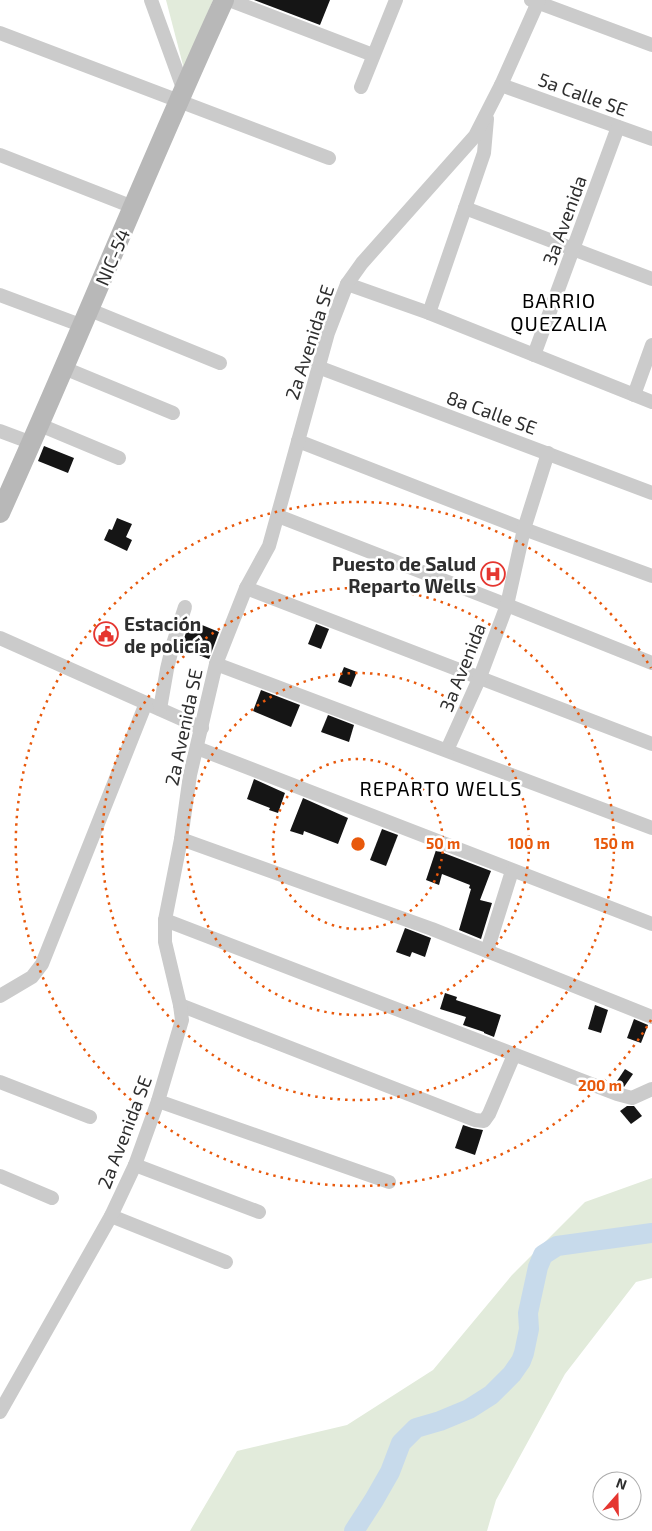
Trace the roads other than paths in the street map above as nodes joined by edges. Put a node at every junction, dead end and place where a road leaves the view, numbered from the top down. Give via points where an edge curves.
1 (151, 0) edge
2 (224, 0) edge
3 (229, 0) edge
4 (396, 0) edge
5 (536, 1) edge
6 (0, 33) edge
7 (652, 45) edge
8 (374, 55) junction
9 (502, 85) junction
10 (362, 87) dead end
11 (181, 95) junction
12 (487, 114) junction
13 (618, 127) junction
14 (652, 139) edge
15 (0, 155) edge
16 (329, 158) dead end
17 (133, 207) junction
18 (465, 208) junction
19 (573, 249) junction
20 (652, 279) edge
21 (346, 284) junction
22 (0, 295) edge
23 (429, 313) junction
24 (86, 318) junction
25 (652, 344) edge
26 (534, 355) junction
27 (220, 363) dead end
28 (318, 367) junction
29 (64, 368) junction
30 (634, 395) junction
31 (652, 402) edge
32 (174, 413) dead end
33 (40, 425) junction
34 (0, 431) edge
35 (298, 441) junction
36 (32, 443) junction
37 (548, 453) junction
38 (119, 458) dead end
39 (652, 493) edge
40 (0, 514) edge
41 (278, 516) junction
42 (524, 529) junction
43 (652, 576) edge
44 (246, 588) junction
45 (507, 605) junction
46 (185, 607) dead end
47 (0, 638) edge
48 (652, 663) edge
49 (216, 664) junction
50 (480, 677) junction
51 (146, 703) junction
52 (160, 709) junction
53 (202, 728) junction
54 (652, 744) edge
55 (197, 748) junction
56 (447, 750) junction
57 (652, 828) edge
58 (181, 839) junction
59 (512, 871) junction
60 (165, 920) junction
61 (652, 924) edge
62 (487, 951) junction
63 (0, 996) edge
64 (180, 1005) junction
65 (652, 1017) edge
66 (514, 1055) junction
67 (0, 1082) edge
68 (652, 1089) edge
69 (158, 1102) junction
70 (90, 1117) dead end
71 (135, 1165) junction
72 (0, 1176) edge
73 (389, 1182) dead end
74 (52, 1198) dead end
75 (259, 1212) dead end
76 (111, 1216) junction
77 (226, 1262) dead end
78 (0, 1412) edge

1 - 11 street
2 - 11 main road, NIC-54 / NIC-54
3 - 8 street
4 - 8 street
5 - 7 street
5 - 9 street, 2a Avenida SE
6 - 11 street
8 - 10 street
9 - 12 street, 2a Avenida SE
9 - 13 street, 5a Calle SE
11 - 16 street
11 - 17 main road, NIC-54 / NIC-54
12 - 18 street via 484,153
12 - 21 street, 2a Avenida SE via 475,136
13 - 14 street, 5a Calle SE
13 - 19 street, 3a Avenida
15 - 17 street
17 - 24 main road, NIC-54 / NIC-54
18 - 19 street
18 - 23 street
19 - 20 street
19 - 26 street, 3a Avenida
21 - 23 street
21 - 28 street, 2a Avenida SE
22 - 24 street
23 - 26 street
24 - 27 street
24 - 29 main road, NIC-54 / NIC-54
25 - 30 street
26 - 30 street
28 - 35 street, 2a Avenida SE
28 - 37 street, 8a Calle SE
29 - 32 street
29 - 33 main road, NIC-54 / NIC-54
30 - 31 street
33 - 36 main road, NIC-54 / NIC-54
33 - 38 street
34 - 36 street
35 - 41 street, 2a Avenida SE
35 - 42 street
36 - 40 main road, NIC-54 / NIC-54
37 - 39 street, 8a Calle SE
37 - 42 street, 3a Avenida
41 - 44 street, 2a Avenida SE via 269,546
41 - 45 street
42 - 43 street
42 - 45 street, 3a Avenida
44 - 49 street, 2a Avenida SE
44 - 50 street
45 - 48 street
45 - 50 street, 3a Avenida
46 - 52 street via 172,644
47 - 51 street
49 - 53 street, 2a Avenida SE
49 - 56 street
50 - 54 street
50 - 56 street, 3a Avenida
51 - 52 street
51 - 63 street via 42,964 32,977
52 - 53 street
53 - 55 street, 2a Avenida SE
55 - 58 street, 2a Avenida SE
55 - 59 street
56 - 57 street
58 - 60 street, 2a Avenida SE
58 - 62 street
59 - 61 street
59 - 62 street
60 - 64 street, 2a Avenida SE via 165,942
60 - 66 street
62 - 65 street
64 - 66 street via 476,1120 484,1121 489,1114
64 - 69 street, 2a Avenida SE via 179,1035
66 - 68 street via 632,1098
67 - 70 street
69 - 71 street, 2a Avenida SE
69 - 73 street
71 - 75 street
71 - 76 street, 2a Avenida SE
72 - 74 street
76 - 77 street
76 - 78 street, 2a Avenida SE

